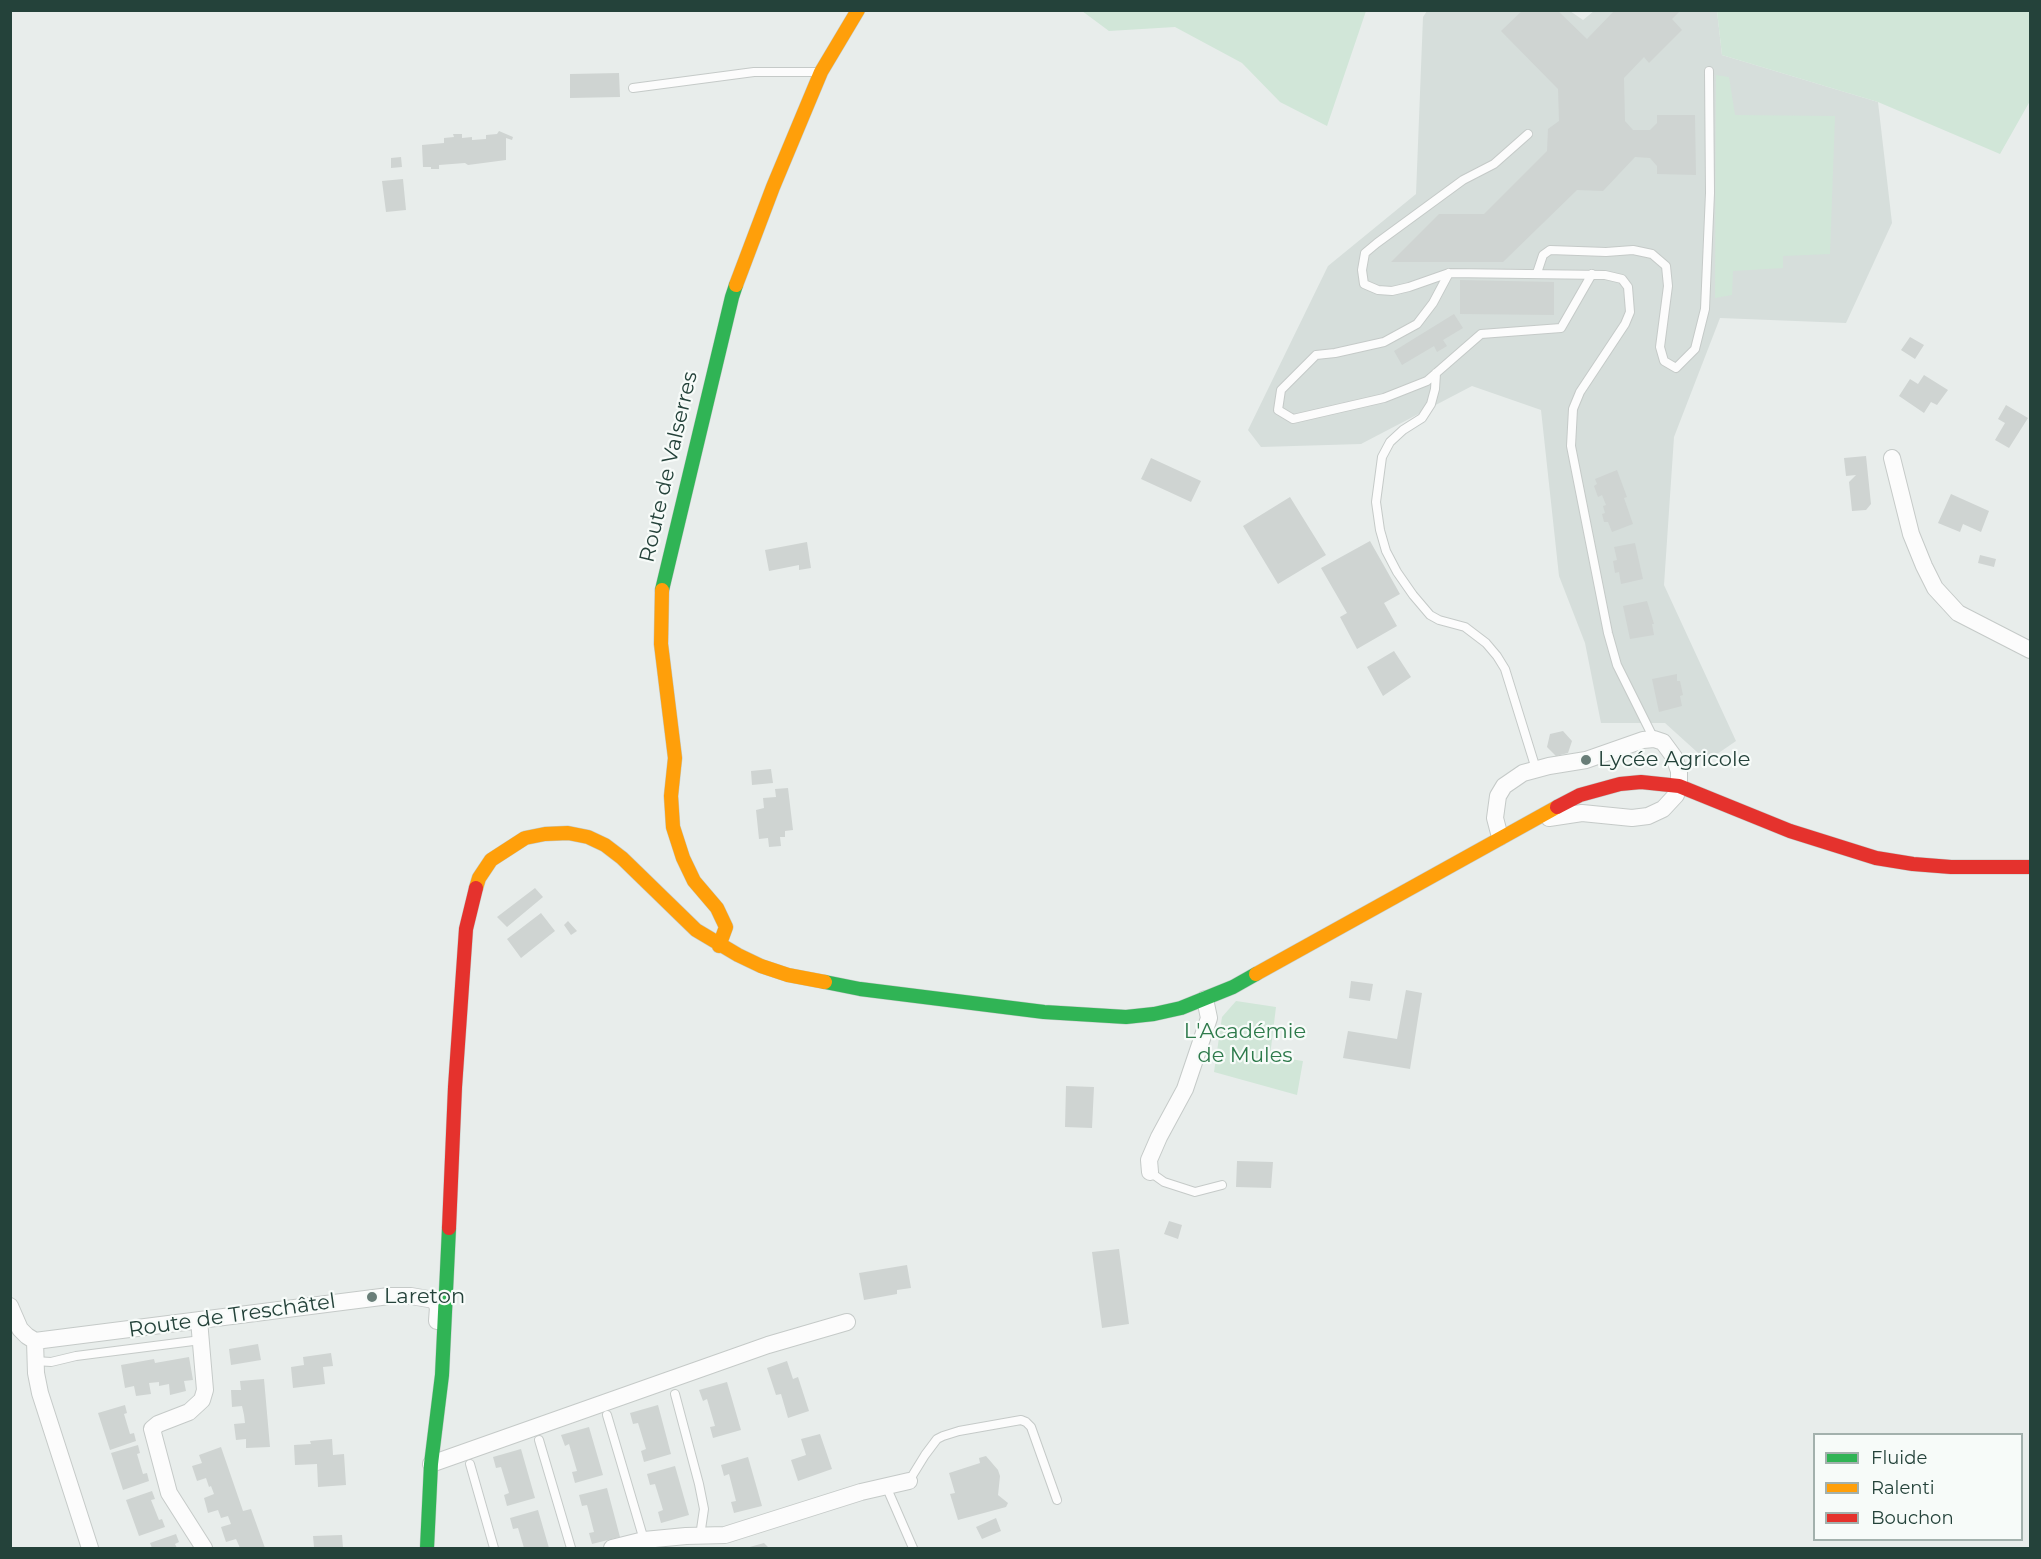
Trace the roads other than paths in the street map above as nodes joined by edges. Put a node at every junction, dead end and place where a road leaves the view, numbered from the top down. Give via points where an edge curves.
1 (858, 10) edge
2 (1709, 70) dead end
3 (821, 72) junction
4 (633, 88) dead end
5 (1528, 134) dead end
6 (1449, 273) junction
7 (1537, 273) junction
8 (1592, 274) junction
9 (1436, 373) junction
10 (1892, 458) dead end
11 (2031, 650) edge
12 (1653, 739) junction
13 (1536, 769) junction
14 (1679, 786) junction
15 (1522, 825) junction
16 (1500, 837) junction
17 (2031, 867) edge
18 (719, 946) junction
19 (1205, 999) junction
20 (455, 1087) junction
21 (1150, 1172) joint
22 (1222, 1185) dead end
23 (434, 1248) dead end
24 (438, 1285) junction
25 (429, 1299) junction
26 (10, 1306) edge
27 (199, 1320) junction
28 (847, 1322) dead end
29 (428, 1333) dead end
30 (201, 1340) junction
31 (35, 1341) junction
32 (35, 1361) junction
33 (442, 1375) junction
34 (426, 1391) dead end
35 (675, 1394) dead end
36 (607, 1415) dead end
37 (539, 1440) dead end
38 (431, 1464) junction
39 (470, 1464) dead end
40 (909, 1481) joint
41 (886, 1486) junction
42 (1057, 1500) dead end
43 (700, 1536) junction
44 (644, 1540) junction
45 (90, 1548) edge
46 (204, 1548) edge
47 (427, 1548) edge
48 (494, 1548) edge
49 (571, 1548) edge
50 (612, 1548) edge
51 (913, 1548) edge

1 - 3 street, Route de Valserres
2 - 7 lane via 1710,193 1705,309 1695,349 1676,368 1664,361 1660,347 1668,286 1666,266 1652,254 1633,250 1550,250 1543,255
3 - 4 lane via 754,72
3 - 18 street, Route de Valserres via 732,297 662,587 661,644 675,758 673,827 694,880 717,908 726,927
5 - 6 lane via 1494,164 1463,180 1377,243 1365,253 1362,270 1364,284 1392,291
6 - 7 lane
6 - 9 lane via 1417,324 1384,342 1316,355 1281,390 1278,410 1293,419 1336,410 1384,398 1427,381
7 - 8 lane
8 - 9 lane via 1561,328 1481,334
8 - 12 lane via 1622,279 1628,287 1630,312 1580,392 1574,409 1571,446 1608,633 1617,665
9 - 13 lane via 1431,404 1422,418 1390,442 1382,457 1376,502 1380,530 1397,572 1430,615 1464,627 1497,656 1505,669
10 - 11 street via 1911,534 1935,588 1958,613
12 - 13 street via 1586,760
12 - 14 street via 1664,742 1674,757
13 - 16 street via 1512,779 1498,796 1495,818
14 - 15 street via 1641,782 1598,789
14 - 15 street via 1663,809 1648,816 1582,813
14 - 17 street via 1790,831 1876,858 1951,867
15 - 16 street
16 - 19 street
18 - 19 street via 761,966 825,983 1044,1012 1125,1017 1154,1014
18 - 20 street via 696,930 605,845 568,833 525,838 491,860 472,899 466,929
19 - 21 street via 1209,1018 1185,1089 1149,1160
20 - 23 street
20 - 24 street
21 - 22 lane via 1164,1182 1196,1192
24 - 25 street via 440,1296
24 - 33 street
25 - 27 street, Route de Treschâtel via 372,1297
25 - 29 street
25 - 33 street via 438,1307 436,1350
26 - 31 street via 20,1329
27 - 30 street
27 - 31 street, Route de Treschâtel
28 - 38 street via 768,1345
30 - 32 lane via 51,1362
30 - 46 street via 205,1390 202,1400 189,1412 152,1429 169,1493
31 - 32 street
32 - 45 street via 40,1393
33 - 38 street
34 - 38 street
35 - 43 lane via 704,1509
36 - 44 lane
37 - 49 lane
38 - 47 street
39 - 48 lane
40 - 41 street
40 - 42 lane via 937,1439 1021,1420 1031,1427
41 - 43 street via 725,1535
41 - 51 lane
43 - 44 street
44 - 50 street

